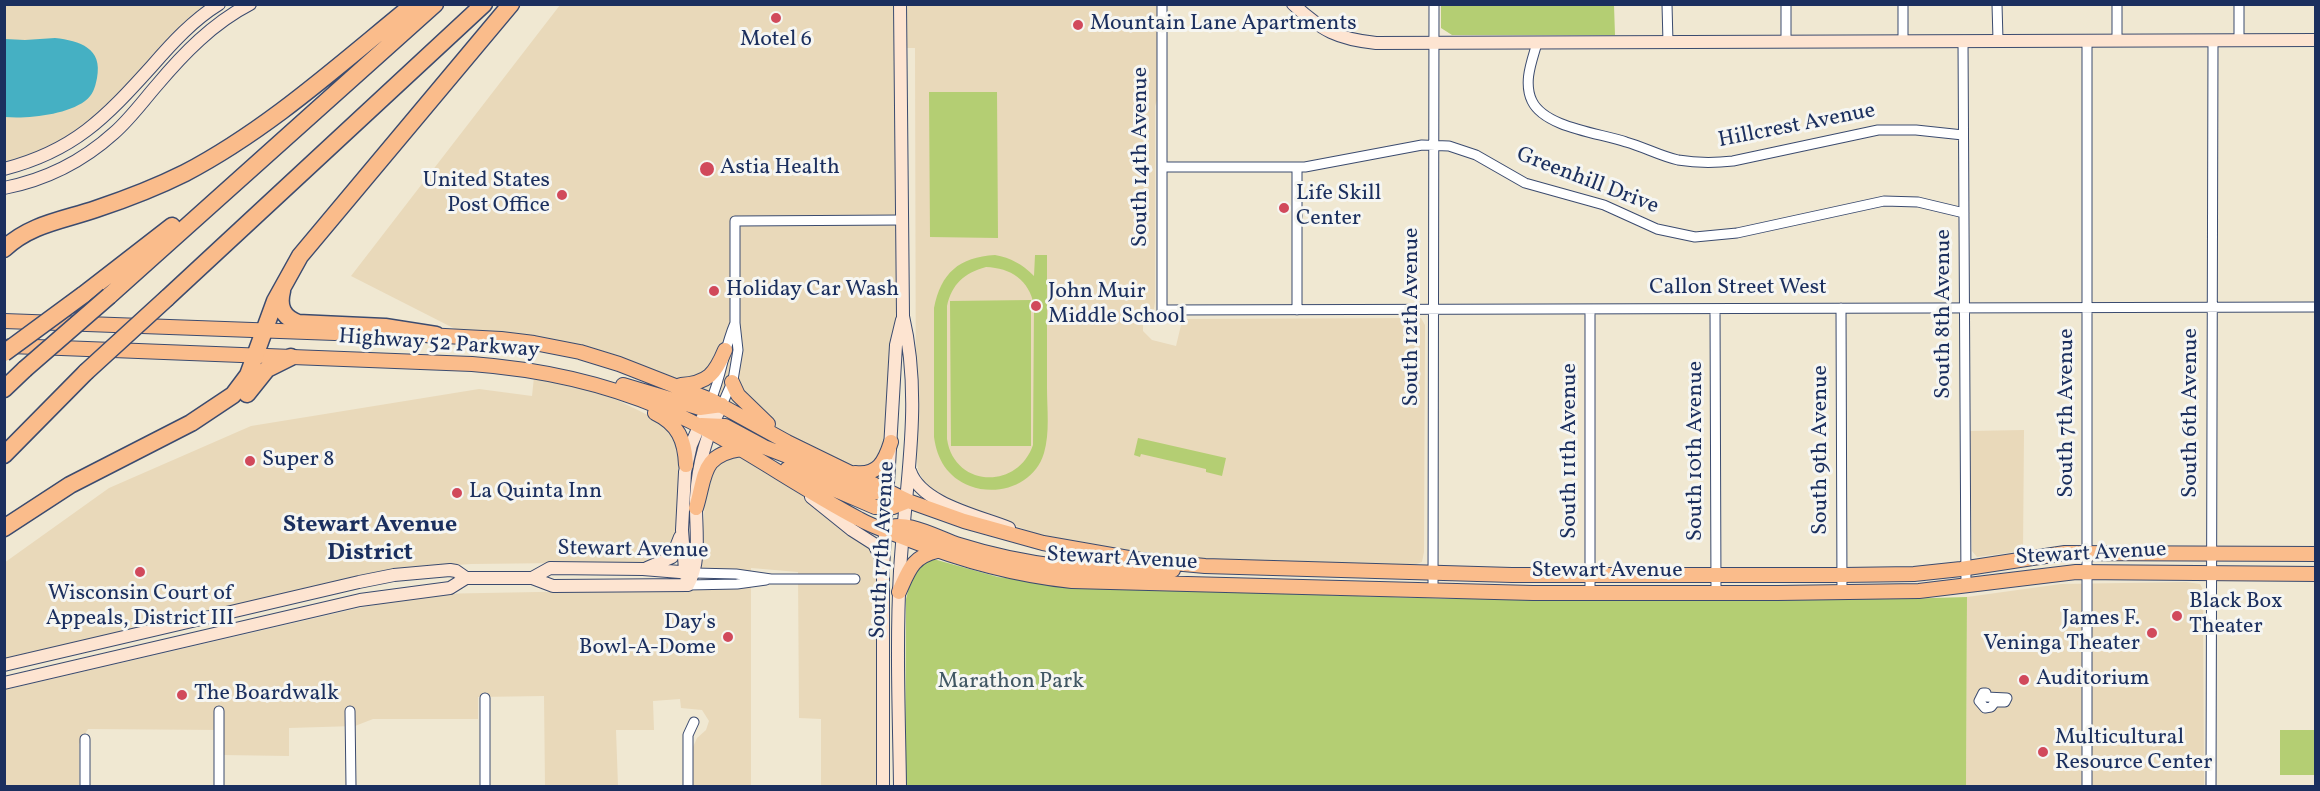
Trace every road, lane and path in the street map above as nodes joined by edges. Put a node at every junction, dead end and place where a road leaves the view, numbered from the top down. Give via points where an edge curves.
1 (219, 4) edge
2 (250, 4) edge
3 (414, 4) edge
4 (435, 4) edge
5 (484, 4) edge
6 (511, 4) edge
7 (900, 4) edge
8 (1162, 4) edge
9 (1293, 4) edge
10 (1434, 4) edge
11 (1667, 4) edge
12 (1786, 4) edge
13 (1902, 4) edge
14 (1997, 4) edge
15 (2117, 4) edge
16 (2239, 4) edge
17 (1998, 40) junction
18 (2087, 40) junction
19 (2117, 40) junction
20 (2213, 40) junction
21 (2239, 40) junction
22 (2316, 40) edge
23 (1903, 41) junction
24 (1963, 41) junction
25 (1786, 42) junction
26 (1433, 43) junction
27 (1537, 43) junction
28 (1668, 43) junction
29 (1963, 135) junction
30 (281, 140) junction
31 (1433, 145) junction
32 (1162, 167) junction
33 (1297, 167) junction
34 (4, 169) edge
35 (4, 188) edge
36 (119, 200) junction
37 (1964, 213) junction
38 (902, 220) junction
39 (4, 240) edge
40 (4, 249) edge
41 (288, 275) junction
42 (2316, 307) edge
43 (1841, 308) junction
44 (1965, 308) junction
45 (2088, 308) junction
46 (2211, 308) junction
47 (1590, 309) junction
48 (1716, 309) junction
49 (1161, 310) joint
50 (1297, 310) junction
51 (1433, 310) junction
52 (903, 316) junction
53 (4, 321) edge
54 (735, 323) junction
55 (264, 331) junction
56 (436, 335) junction
57 (4, 346) edge
58 (725, 350) junction
59 (4, 353) edge
60 (256, 355) junction
61 (291, 357) junction
62 (86, 372) junction
63 (586, 381) junction
64 (732, 382) junction
65 (679, 386) junction
66 (609, 388) junction
67 (4, 389) edge
68 (713, 405) junction
69 (191, 423) junction
70 (708, 427) junction
71 (787, 442) junction
72 (891, 442) junction
73 (4, 444) edge
74 (741, 449) junction
75 (4, 455) edge
76 (764, 462) junction
77 (686, 465) junction
78 (910, 469) junction
79 (850, 473) junction
80 (790, 478) junction
81 (888, 491) junction
82 (908, 501) junction
83 (887, 507) junction
84 (696, 508) junction
85 (4, 528) edge
86 (682, 530) junction
87 (886, 530) junction
88 (905, 532) junction
89 (1043, 543) junction
90 (937, 551) junction
91 (2087, 552) junction
92 (2212, 552) junction
93 (2316, 554) edge
94 (1205, 566) junction
95 (1966, 568) junction
96 (643, 569) junction
97 (883, 569) junction
98 (2087, 572) junction
99 (2212, 572) junction
100 (1433, 573) junction
101 (2316, 573) edge
102 (1590, 575) junction
103 (1717, 575) junction
104 (1842, 575) junction
105 (689, 577) junction
106 (466, 578) junction
107 (532, 578) junction
108 (855, 579) dead end
109 (1966, 587) junction
110 (1433, 591) junction
111 (899, 592) junction
112 (1716, 593) junction
113 (1842, 593) junction
114 (1590, 594) junction
115 (4, 665) edge
116 (4, 683) edge
117 (485, 699) dead end
118 (219, 711) dead end
119 (350, 711) dead end
120 (694, 722) dead end
121 (85, 739) dead end
122 (85, 786) edge
123 (219, 786) edge
124 (351, 786) edge
125 (485, 786) edge
126 (687, 786) edge
127 (883, 786) edge
128 (900, 786) edge
129 (2087, 786) edge
130 (2211, 786) edge

1 - 34 street via 182,34 90,130 57,151
2 - 35 street via 191,49 100,145 66,167
3 - 36 highway via 246,137 182,174
4 - 30 highway
5 - 62 highway, bridge
6 - 41 highway via 306,248
7 - 38 street, South 17th Avenue
8 - 32 street, South 14th Avenue
9 - 26 street via 1324,30 1344,39 1377,44
10 - 26 street, South 12th Avenue
11 - 28 street
12 - 25 street
13 - 23 street
14 - 17 street
15 - 19 street
16 - 21 street
17 - 18 street
17 - 24 street
18 - 19 street
18 - 45 street, South 7th Avenue
19 - 20 street
20 - 21 street
20 - 46 street, South 6th Avenue
21 - 22 street
23 - 24 street
23 - 25 street
24 - 29 street, South 8th Avenue
25 - 28 street
26 - 27 street
26 - 31 street, South 12th Avenue
27 - 28 street
27 - 29 street, Hillcrest Avenue via 1528,84 1532,102 1542,113 1563,124 1678,160 1733,161 1878,130
29 - 37 street, South 8th Avenue
30 - 59 highway, bridge
30 - 67 highway, bridge
31 - 33 street, Greenhill Drive
31 - 37 street, Greenhill Drive via 1464,150 1525,183 1604,205 1657,230 1684,236 1716,237 1884,201 1918,202
31 - 51 street, South 12th Avenue
32 - 33 street, Greenhill Drive
32 - 49 street, South 14th Avenue
33 - 50 street
36 - 39 highway via 50,215
36 - 40 highway via 39,226
37 - 44 street, South 8th Avenue
38 - 52 street, South 17th Avenue
38 - 54 street via 735,221
41 - 55 highway
41 - 56 highway via 280,305 285,315 296,322
42 - 46 street, Callon Street West
43 - 44 street, Callon Street West
43 - 48 street, Callon Street West
43 - 104 street, South 9th Avenue
44 - 45 street, Callon Street West
44 - 95 street, South 8th Avenue
45 - 46 street, Callon Street West
45 - 91 street, South 7th Avenue
46 - 92 street, South 6th Avenue
47 - 48 street, Callon Street West
47 - 51 street, Callon Street West
47 - 102 street, South 11th Avenue
48 - 103 street, South 10th Avenue
49 - 50 street, Callon Street West
50 - 51 street, Callon Street West
51 - 100 street, South 12th Avenue
52 - 72 street, South 17th Avenue via 896,345
52 - 78 street, South 17th Avenue via 911,349
53 - 55 main road, Highway 52 Parkway
54 - 58 street
54 - 64 street via 738,350
55 - 56 main road, Highway 52 Parkway
55 - 60 highway
56 - 65 main road, Highway 52 Parkway via 501,339 580,352
57 - 60 main road, Highway 52 Parkway
58 - 65 main road via 706,379
58 - 68 street
60 - 61 main road, Highway 52 Parkway
60 - 69 highway via 238,391
61 - 63 main road, Highway 52 Parkway via 506,367
61 - 69 highway via 267,369 230,408
62 - 73 highway
62 - 75 highway
63 - 66 main road, Highway 52 Parkway
63 - 68 main road via 627,386 694,407
64 - 68 street
64 - 71 main road via 741,399
65 - 68 main road, Highway 52 Parkway
66 - 70 main road, Highway 52 Parkway
66 - 77 main road via 673,424 682,440
68 - 70 street
68 - 71 main road, Highway 52 Parkway
69 - 85 highway via 70,485
70 - 74 main road, Highway 52 Parkway
70 - 77 street
70 - 81 main road via 724,426 865,490
70 - 84 street
71 - 79 main road, Highway 52 Parkway
72 - 79 main road via 876,470
72 - 81 street, South 17th Avenue
74 - 76 main road, Highway 52 Parkway
74 - 84 main road via 723,452 711,461
76 - 80 main road, Highway 52 Parkway
76 - 83 main road via 872,506
77 - 86 street
78 - 82 street, South 17th Avenue
78 - 89 street via 919,488 935,498
79 - 81 main road, Highway 52 Parkway
80 - 87 main road, Highway 52 Parkway via 857,518
80 - 97 street via 874,544
81 - 82 main road, Highway 52 Parkway
81 - 83 street, South 17th Avenue
82 - 83 main road
82 - 88 street, South 17th Avenue
82 - 89 main road, Stewart Avenue
83 - 87 street, South 17th Avenue
84 - 105 street
86 - 96 street via 672,557
86 - 105 street
87 - 88 main road, Highway 52 Parkway
87 - 97 street, South 17th Avenue
88 - 90 main road, Stewart Avenue
88 - 94 main road via 1036,563 1149,572
88 - 111 street, South 17th Avenue
89 - 94 main road, Stewart Avenue via 1120,557
90 - 110 main road, Stewart Avenue via 993,568 1072,581
90 - 111 main road via 915,561
91 - 92 main road, Stewart Avenue
91 - 95 main road, Stewart Avenue
91 - 98 street, South 7th Avenue
92 - 93 main road, Stewart Avenue
92 - 99 street, South 6th Avenue
94 - 100 main road, Stewart Avenue
95 - 104 main road, Stewart Avenue via 1914,574
95 - 109 street, South 8th Avenue
96 - 105 street, Stewart Avenue
96 - 107 street, Stewart Avenue via 550,568
97 - 127 street, South 17th Avenue
98 - 99 main road, Stewart Avenue
98 - 109 main road, Stewart Avenue
98 - 129 street, South 7th Avenue
99 - 101 main road, Stewart Avenue
99 - 130 street, South 6th Avenue
100 - 102 main road, Stewart Avenue
100 - 110 street, South 12th Avenue
102 - 103 main road, Stewart Avenue
102 - 114 street, South 11th Avenue
103 - 104 main road, Stewart Avenue
103 - 112 street, South 10th Avenue
104 - 113 street, South 9th Avenue
105 - 107 street, Stewart Avenue via 553,586
105 - 108 street, Stewart Avenue via 736,574 771,579
106 - 107 street, Stewart Avenue
106 - 115 street, Stewart Avenue via 450,570 384,577
106 - 116 street, Stewart Avenue via 450,588 360,600
109 - 113 main road, Stewart Avenue
110 - 114 main road, Stewart Avenue
111 - 128 street, South 17th Avenue
112 - 113 main road, Stewart Avenue
112 - 114 main road, Stewart Avenue
117 - 125 street
118 - 123 street
119 - 124 street
120 - 126 street via 688,735
121 - 122 street

